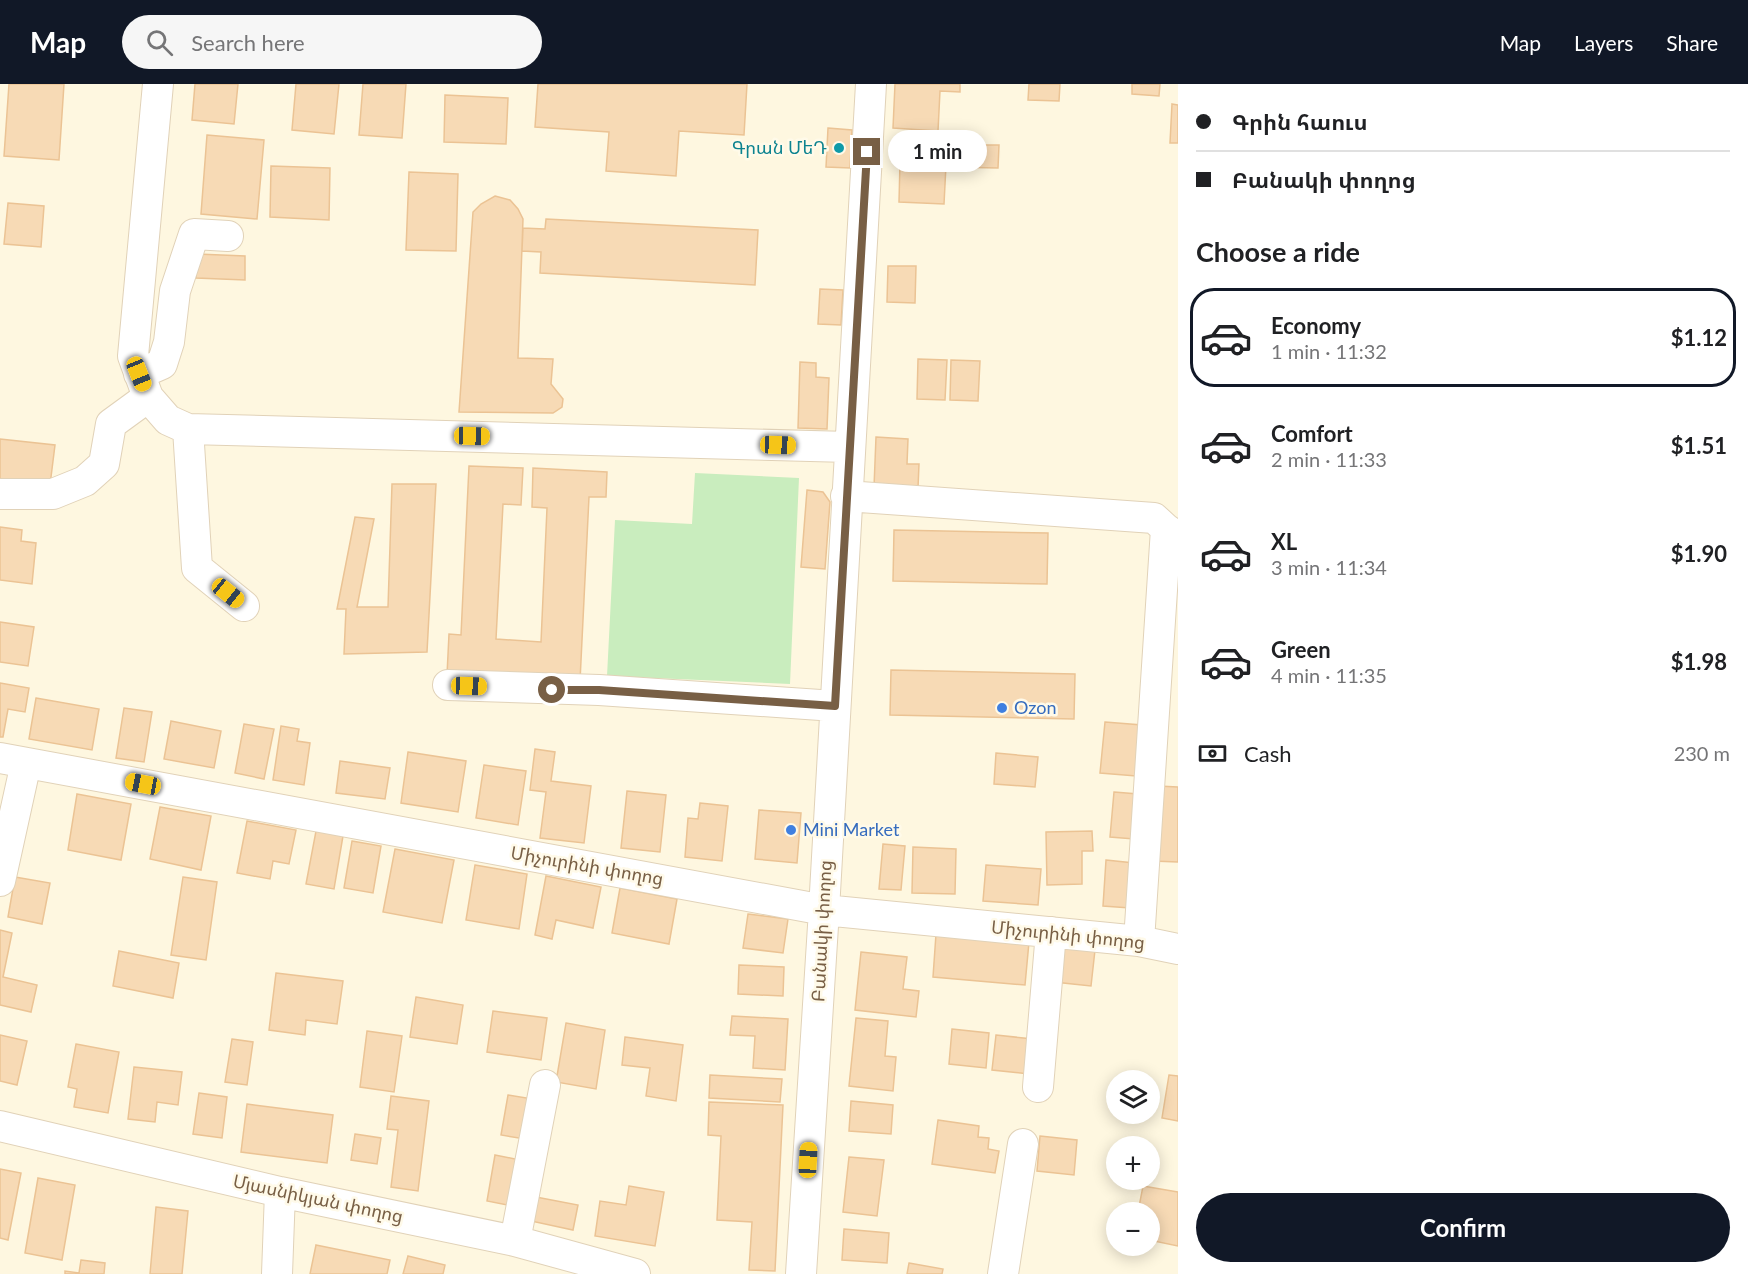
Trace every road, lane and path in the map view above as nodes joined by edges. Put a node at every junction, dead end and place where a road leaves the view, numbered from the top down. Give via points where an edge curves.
1 (158, 84) edge
2 (871, 84) edge
3 (228, 236) dead end
4 (143, 385) junction
5 (188, 429) junction
6 (849, 447) junction
7 (0, 494) edge
8 (846, 496) junction
9 (1172, 533) edge
10 (244, 606) dead end
11 (448, 685) dead end
12 (835, 706) junction
13 (13, 760) edge
14 (0, 881) edge
15 (824, 910) junction
16 (1051, 932) junction
17 (1139, 941) junction
18 (1178, 949) edge
19 (545, 1085) dead end
20 (1038, 1087) dead end
21 (0, 1126) edge
22 (1023, 1144) dead end
23 (280, 1192) junction
24 (516, 1241) junction
25 (277, 1274) edge
26 (635, 1274) edge
27 (801, 1274) edge
28 (1003, 1274) edge

1 - 4 street via 133,356
2 - 6 street, Բանակի փողոց
3 - 4 street via 194,234 175,291 169,342 162,364 153,369
4 - 5 street via 168,420
4 - 7 street via 111,424 104,464 85,481 53,494
5 - 6 street
5 - 10 street via 197,568
6 - 8 street, Բանակի փողոց
8 - 9 street via 1154,518
8 - 12 street, Բանակի փողոց
9 - 17 street
11 - 12 street via 599,690
12 - 15 street, Բանակի փողոց
13 - 14 street
13 - 15 street, Միչուրինի փողոց
15 - 16 street, Միչուրինի փողոց
15 - 27 street, Բանակի փողոց
16 - 17 street, Միչուրինի փողոց
16 - 20 street
17 - 18 street, Միչուրինի փողոց
19 - 24 street
21 - 23 street, Մյասնիկյան փողոց
22 - 28 street
23 - 24 street, Մյասնիկյան փողոց
23 - 25 street
24 - 26 street, Մյասնիկյան փողոց

